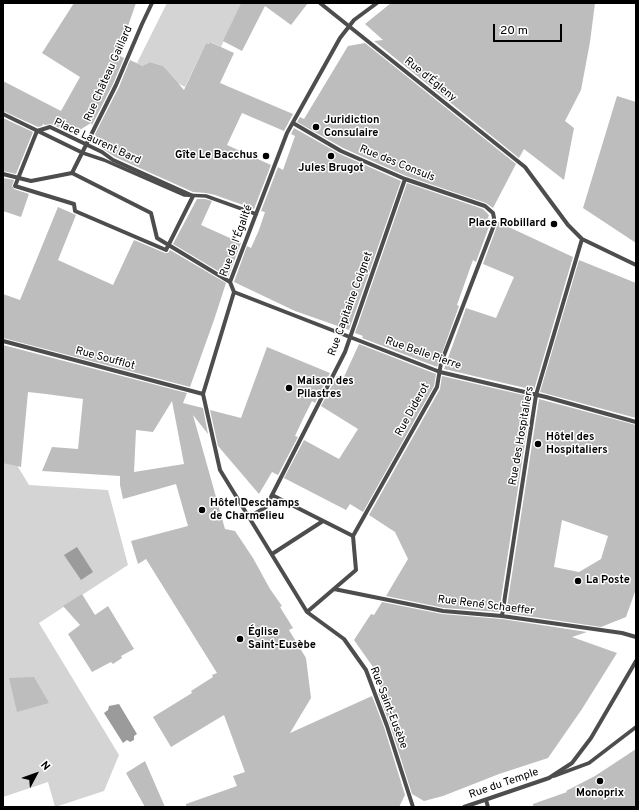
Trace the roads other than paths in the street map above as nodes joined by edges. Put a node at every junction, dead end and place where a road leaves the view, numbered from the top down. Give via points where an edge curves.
1 (152, 3) edge
2 (320, 3) edge
3 (377, 3) edge
4 (349, 26) junction
5 (3, 114) edge
6 (292, 123) junction
7 (37, 131) junction
8 (87, 145) junction
9 (83, 153) junction
10 (72, 173) junction
11 (3, 174) edge
12 (18, 178) junction
13 (405, 179) junction
14 (193, 196) junction
15 (256, 214) junction
16 (494, 218) joint
17 (582, 239) junction
18 (169, 245) junction
19 (636, 265) edge
20 (230, 282) junction
21 (234, 292) junction
22 (350, 338) junction
23 (3, 341) edge
24 (440, 372) junction
25 (203, 394) junction
26 (536, 395) junction
27 (636, 422) edge
28 (272, 495) junction
29 (249, 516) junction
30 (323, 521) junction
31 (353, 536) junction
32 (272, 554) junction
33 (334, 589) junction
34 (308, 612) junction
35 (502, 616) junction
36 (636, 638) edge
37 (636, 661) edge
38 (636, 727) edge
39 (549, 778) junction
40 (486, 800) junction
41 (413, 807) edge
42 (464, 807) edge
43 (488, 807) edge

1 - 8 street, Rue Château Gaillard
2 - 4 street, Rue d'Égleny
3 - 4 street, Rue de l'Égalité
4 - 6 street, Rue de l'Égalité
4 - 17 street, Rue d'Égleny via 529,172 568,225
5 - 7 street
6 - 13 street, Rue des Consuls via 341,151
6 - 15 street, Rue de l'Égalité
7 - 8 street, Place Laurent Bard via 50,127
7 - 9 street
7 - 12 street, Place Laurent Bard
8 - 9 street, Rue Château Gaillard
8 - 14 street, Place Laurent Bard via 113,160
9 - 10 street, Place Laurent Bard
9 - 14 street via 184,195
10 - 12 street via 31,181
10 - 18 street via 151,213 156,238
11 - 12 street
12 - 18 street via 15,186 74,204 75,211 166,250
13 - 16 street, Rue des Consuls via 484,206 490,209
13 - 22 street, Rue Capitaine Coignet
14 - 15 street via 206,196
14 - 18 street
15 - 20 street, Rue de l'Égalité
16 - 24 street, Rue Diderot via 494,225 441,363
17 - 19 street
17 - 26 street, Rue des Hospitaliers
18 - 20 street
20 - 21 street, Rue de l'Égalité
21 - 22 street, Rue Belle Pierre
21 - 25 street, Rue de l'Égalité
22 - 24 street, Rue Belle Pierre
22 - 28 street, Rue Capitaine Coignet
23 - 25 street, Rue Soufflot
24 - 26 street, Rue Belle Pierre
24 - 31 street, Rue Diderot via 437,387
25 - 29 street, Rue de l'Égalité via 220,470
26 - 27 street, Rue Belle Pierre
26 - 35 street, Rue des Hospitaliers
28 - 29 street, Rue Capitaine Coignet via 266,506
28 - 30 street
29 - 32 street, Rue de l'Égalité
30 - 31 street
30 - 32 street
31 - 33 street via 356,570
32 - 34 street, Rue de l'Égalité
33 - 34 street
33 - 35 street, Rue René Schaeffer via 443,611
34 - 41 street, Rue Saint-Eusèbe via 344,639 366,670
35 - 36 street, Rue René Schaeffer via 622,633
37 - 39 street, Rue du Temple via 592,738 572,763
38 - 39 street via 589,763
39 - 40 street, Rue du Temple
40 - 42 street, Rue du Temple
40 - 43 street

